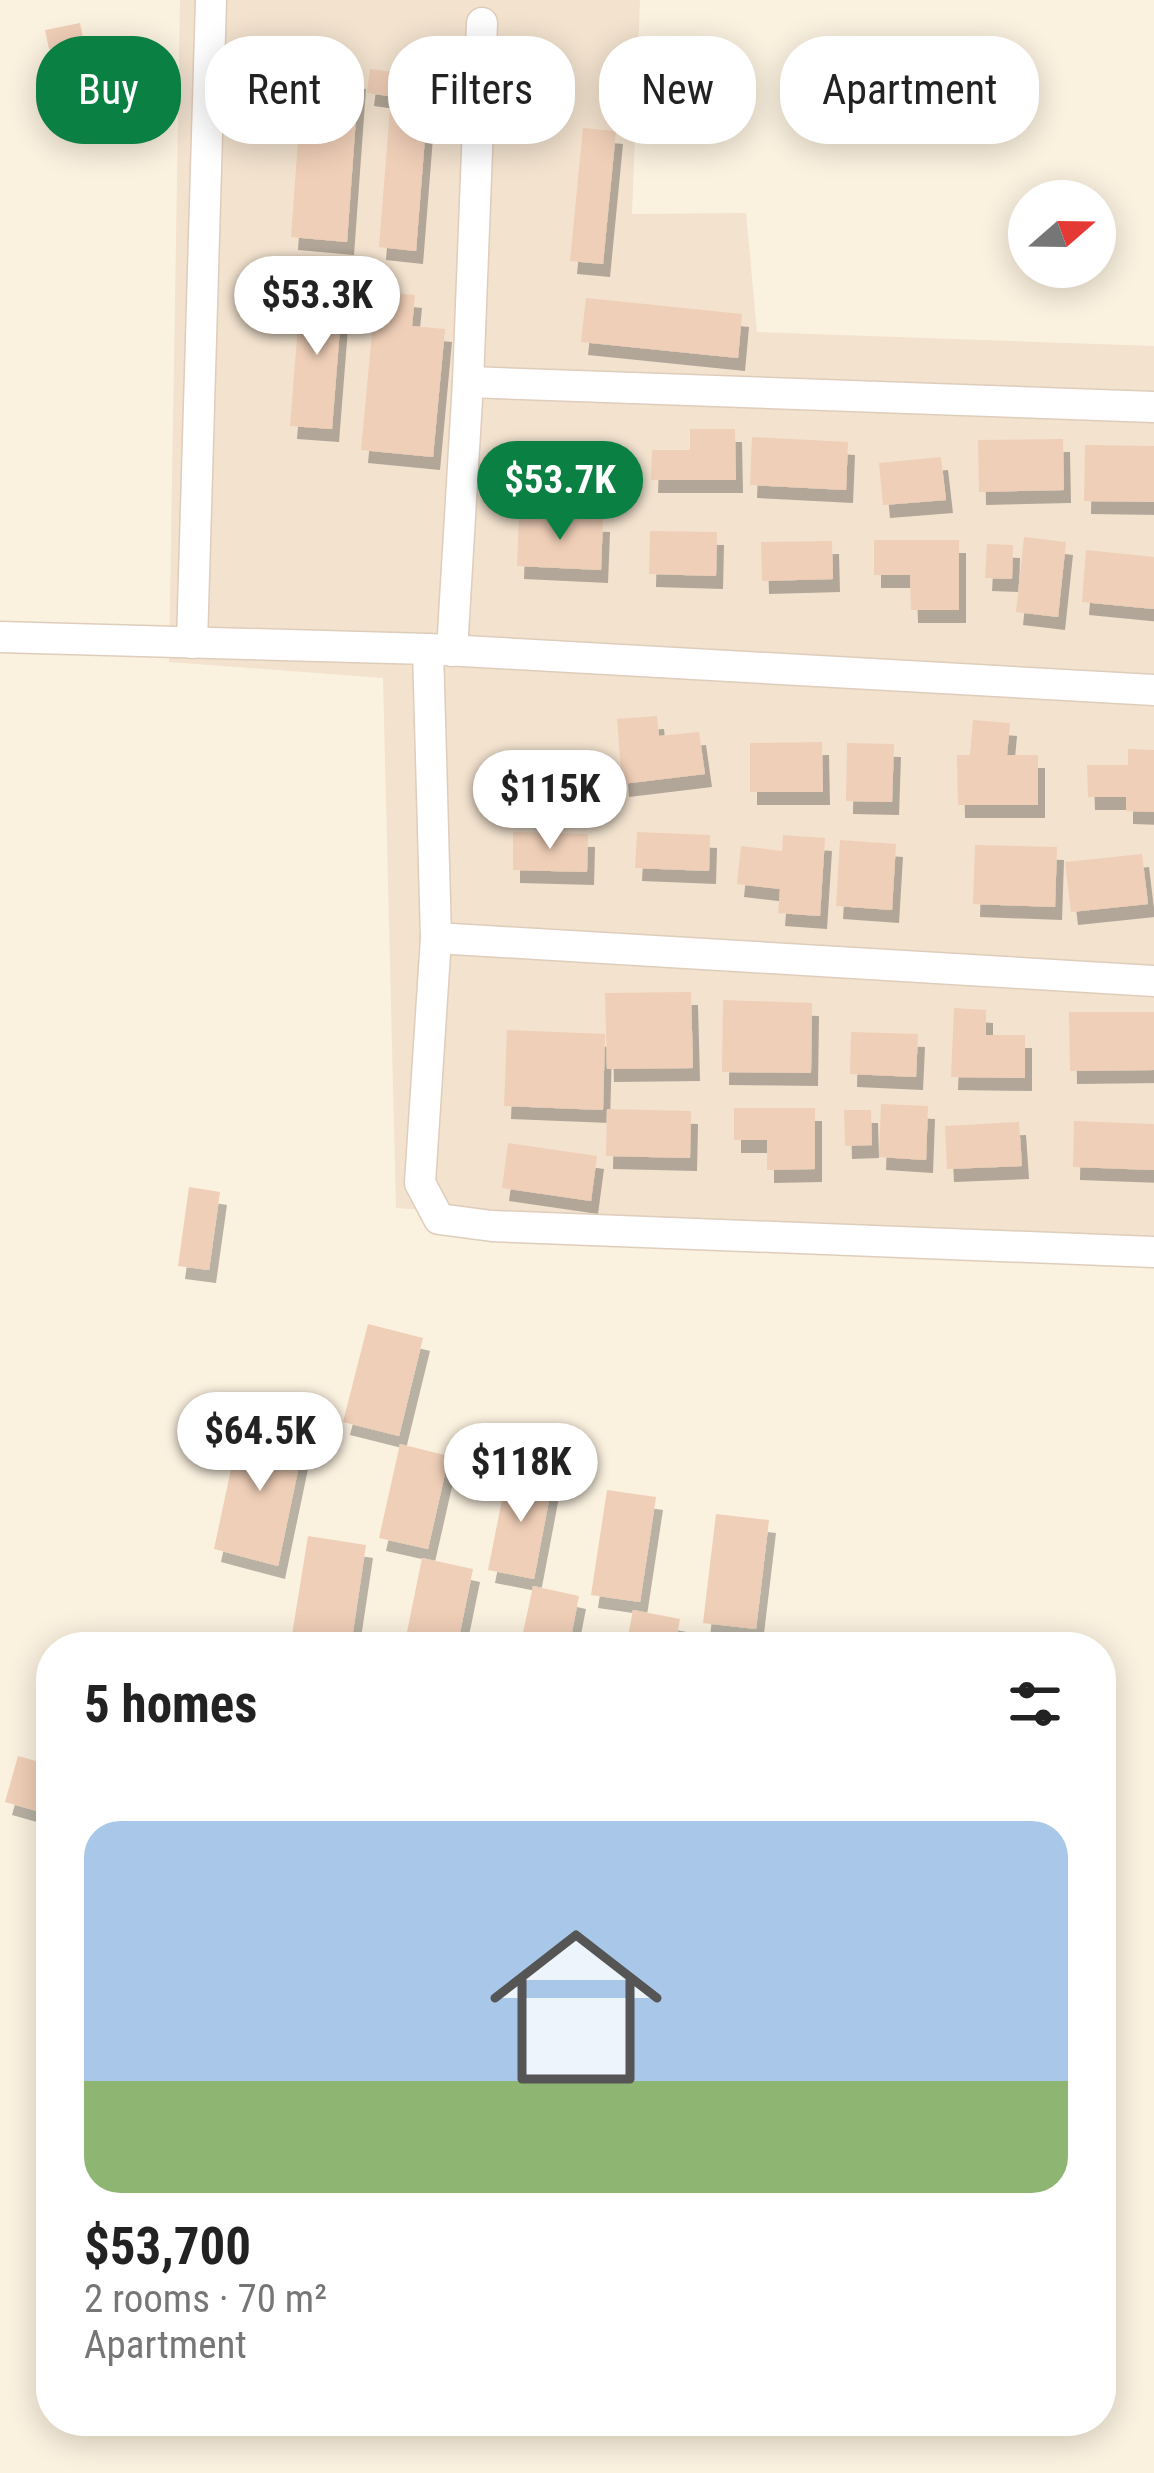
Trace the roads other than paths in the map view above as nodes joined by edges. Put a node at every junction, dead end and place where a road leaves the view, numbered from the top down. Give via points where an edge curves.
1 (211, 0) edge
2 (482, 23) dead end
3 (468, 382) junction
4 (1154, 407) edge
5 (0, 637) edge
6 (191, 644) junction
7 (440, 650) junction
8 (1154, 690) edge
9 (436, 938) junction
10 (1154, 981) edge
11 (1154, 1252) edge

1 - 6 street
2 - 3 street
3 - 4 street
3 - 7 street
5 - 6 street
6 - 7 street
7 - 8 street
7 - 9 street
9 - 10 street
9 - 11 street via 420,1183 439,1219

